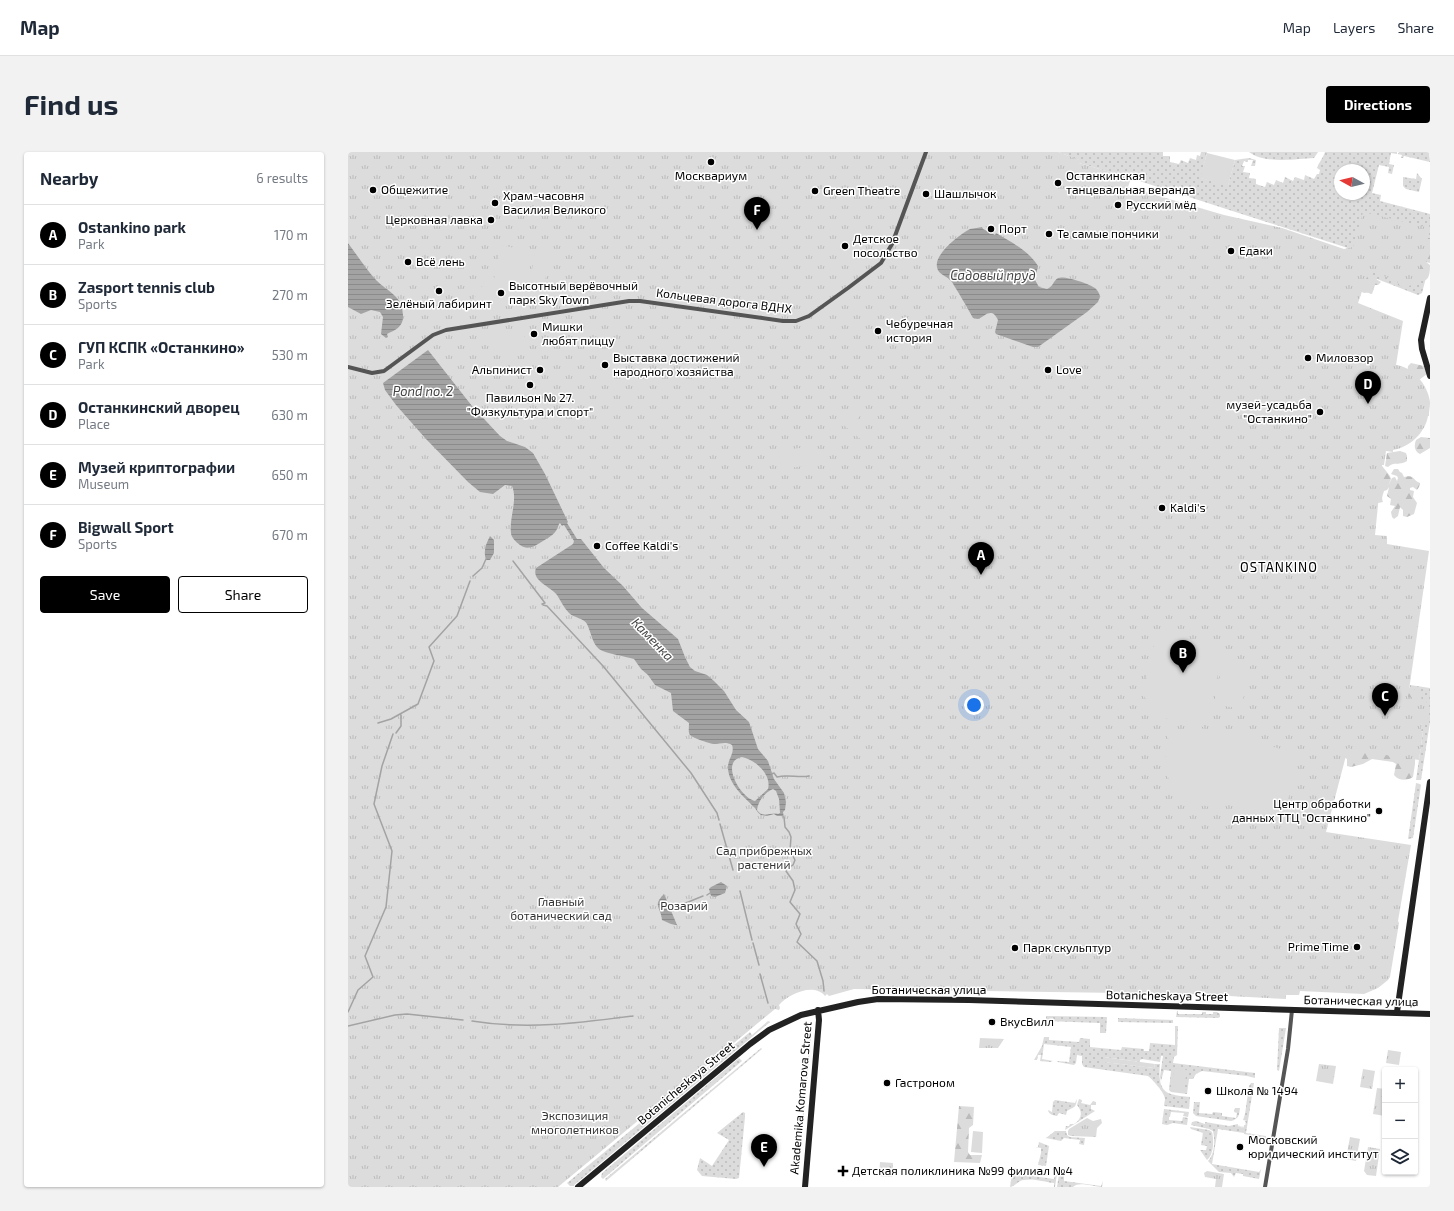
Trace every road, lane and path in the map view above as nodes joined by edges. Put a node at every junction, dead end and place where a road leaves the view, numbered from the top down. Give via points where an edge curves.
1 (926, 152) edge
2 (1430, 298) edge
3 (1429, 308) edge
4 (348, 367) edge
5 (1430, 376) edge
6 (1430, 782) edge
7 (818, 1010) junction
8 (1292, 1010) junction
9 (1397, 1012) junction
10 (1430, 1014) edge
11 (578, 1187) edge
12 (805, 1187) edge
13 (1265, 1187) edge

1 - 4 street, Кольцевая дорога ВДНХ via 892,244 883,260 804,318 783,321 629,301 446,330 433,335 384,372 372,373
2 - 3 main road
3 - 5 main road via 1421,340
6 - 9 main road
7 - 8 main road, Ботаническая улица via 862,1001 888,999
7 - 11 main road, Botanicheskaya Street via 790,1019 760,1036
7 - 12 main road, Akademika Komarova Street
8 - 9 main road, Ботаническая улица
8 - 13 street
9 - 10 main road, Ботаническая улица

